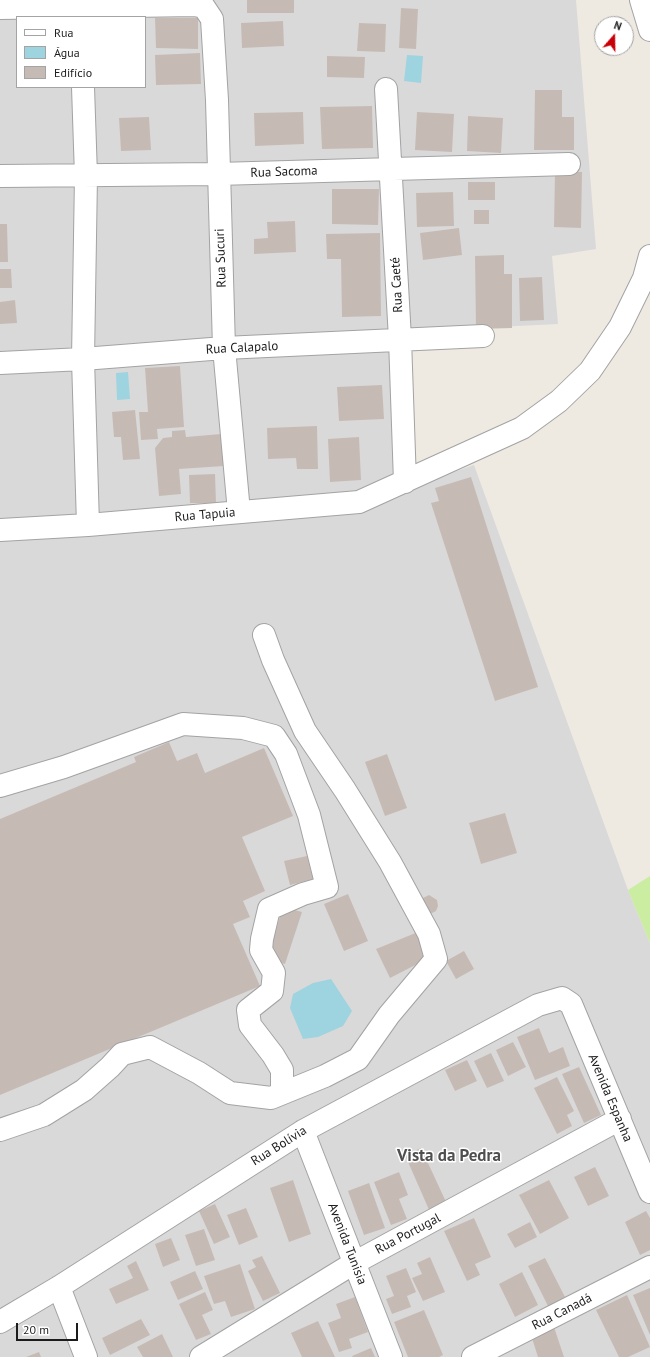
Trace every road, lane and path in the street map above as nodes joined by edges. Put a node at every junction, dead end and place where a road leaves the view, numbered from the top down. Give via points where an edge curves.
1 (641, 0) edge
2 (0, 8) edge
3 (81, 12) edge
4 (650, 30) edge
5 (83, 88) edge
6 (386, 89) dead end
7 (569, 164) dead end
8 (391, 169) junction
9 (218, 174) junction
10 (0, 176) edge
11 (86, 176) junction
12 (650, 256) edge
13 (483, 336) dead end
14 (400, 339) junction
15 (224, 348) junction
16 (83, 360) junction
17 (0, 363) edge
18 (405, 482) junction
19 (239, 512) junction
20 (88, 525) junction
21 (0, 530) edge
22 (264, 635) dead end
23 (0, 786) edge
24 (571, 1004) joint
25 (282, 1093) junction
26 (620, 1119) junction
27 (0, 1130) edge
28 (303, 1131) junction
29 (650, 1192) edge
30 (354, 1263) junction
31 (650, 1267) edge
32 (59, 1286) junction
33 (0, 1322) edge
34 (86, 1357) edge
35 (201, 1357) edge
36 (391, 1357) edge
37 (474, 1357) edge

1 - 4 street
2 - 3 street
3 - 9 street, Rua Sucuri via 204,6 212,19
5 - 11 street
6 - 8 street, Rua Caeté
7 - 8 street, Rua Sacoma
8 - 9 street, Rua Sacoma
8 - 14 street, Rua Caeté
9 - 11 street, Rua Sacoma
9 - 15 street, Rua Sucuri
10 - 11 street, Rua Sacoma
11 - 16 street
12 - 18 street, Rua Tapuia via 644,278 620,327 590,371 559,401 522,428
13 - 14 street, Rua Calapalo
14 - 15 street, Rua Calapalo
14 - 18 street, Rua Caeté
15 - 16 street, Rua Calapalo
15 - 19 street, Rua Sucuri
16 - 17 street, Rua Calapalo
16 - 20 street
18 - 19 street, Rua Tapuia via 359,502
19 - 20 street, Rua Tapuia
20 - 21 street, Rua Tapuia
22 - 25 street via 305,731 390,862 429,934 436,959 389,1015 358,1059 325,1076
23 - 25 street via 64,767 183,724 243,728 274,736 286,754 309,815 327,887 269,909 262,939 261,950 274,973 272,991 248,1010 250,1025 282,1070
24 - 26 street, Avenida Espanha
24 - 28 street, Rua Bolívia via 562,998 538,1005
25 - 27 street via 271,1098 230,1093 150,1047 122,1054 84,1090 44,1115
26 - 29 street, Avenida Espanha
26 - 30 street, Rua Portugal
28 - 30 street, Avenida Tunisia
28 - 32 street, Rua Bolívia
30 - 35 street, Rua Portugal
30 - 36 street, Avenida Tunisia
31 - 37 street, Rua Canadá
32 - 33 street, Rua Bolívia
32 - 34 street

